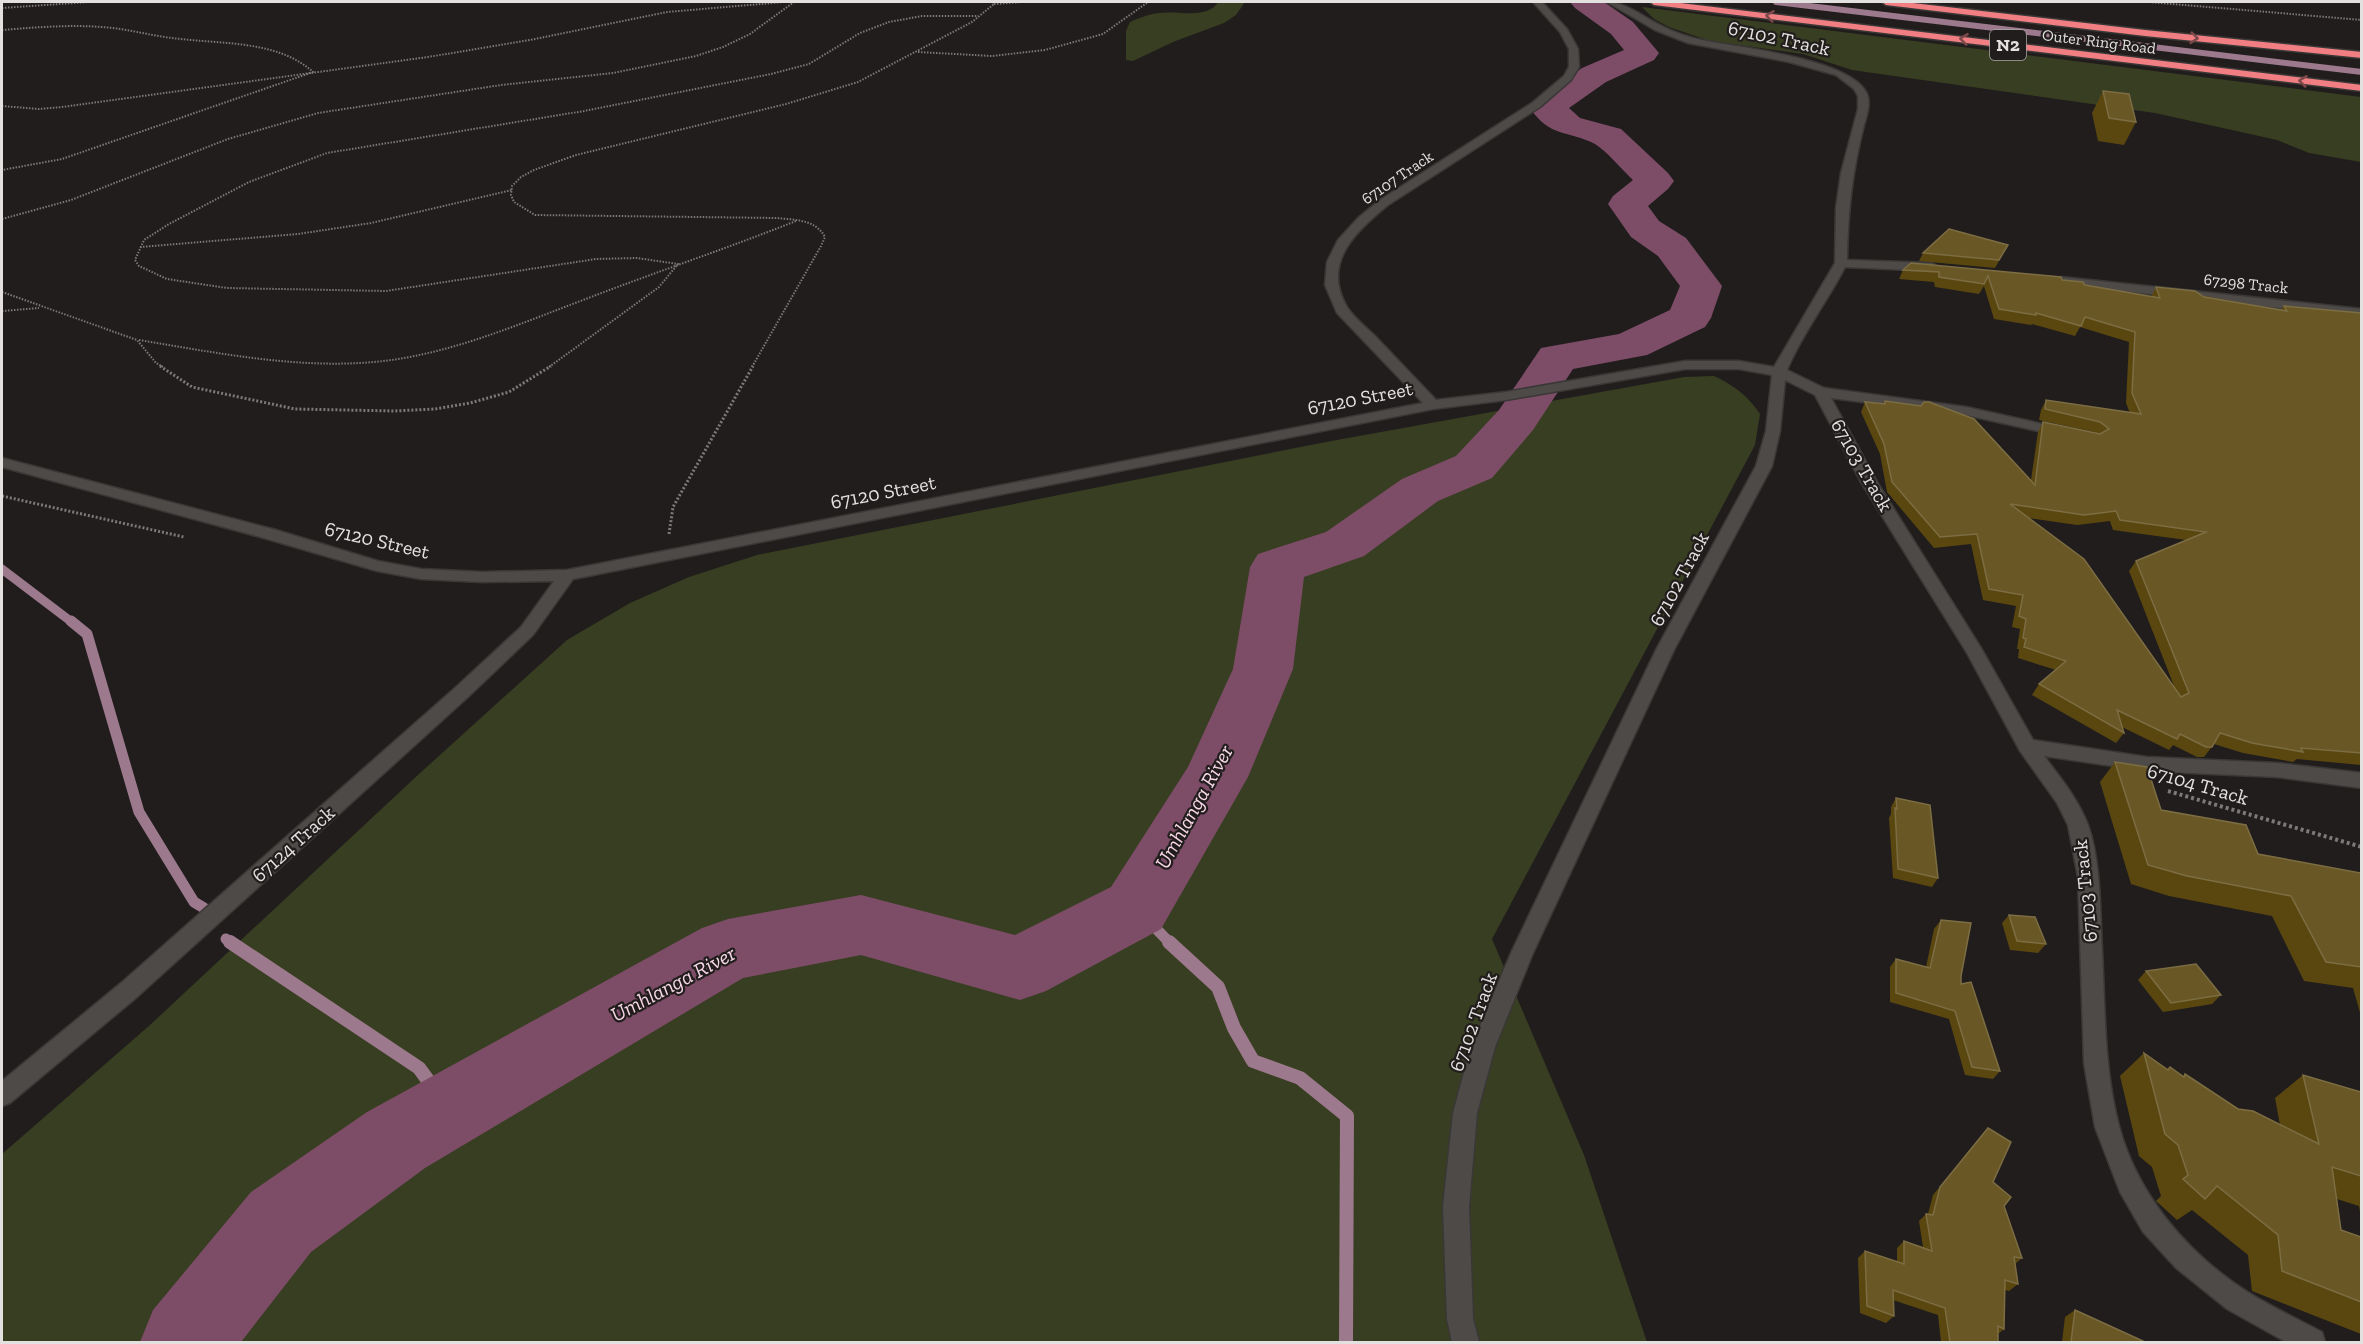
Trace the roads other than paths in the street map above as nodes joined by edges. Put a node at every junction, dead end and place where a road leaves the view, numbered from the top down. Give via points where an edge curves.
1 (1538, 2) edge
2 (1611, 2) edge
3 (1654, 2) edge
4 (1886, 2) edge
5 (2361, 55) edge
6 (2361, 88) edge
7 (1841, 263) junction
8 (1946, 269) edge
9 (2048, 279) edge
10 (2361, 312) edge
11 (1779, 372) junction
12 (1821, 392) junction
13 (1433, 405) junction
14 (2084, 436) edge
15 (2, 462) edge
16 (567, 575) junction
17 (2027, 746) junction
18 (2361, 781) edge
19 (2, 1095) edge
20 (1465, 1342) edge
21 (2312, 1342) edge

1 - 13 street, 67107 Track via 1567,36 1575,52 1575,66 1567,80 1504,127 1377,209 1342,243 1330,269 1333,293 1342,310
2 - 7 street, 67102 Track via 1682,38 1812,64 1839,73 1858,87 1863,109 1847,173
6 -> 3 highway, Outer Ring Road / N2
4 -> 5 highway, Outer Ring Road / N2
7 - 8 street
7 - 11 street, 67102 Track
9 - 10 street, 67298 Track
11 - 12 street
11 - 13 street, 67120 Street via 1739,365 1686,364
11 - 20 street, 67102 Track via 1773,431 1764,466 1665,650 1527,943 1483,1047 1465,1113 1456,1207 1460,1319
12 - 14 street via 1966,411
12 - 17 street, 67103 Track via 1869,482 1975,652
13 - 16 street, 67120 Street
15 - 16 street, 67120 Street via 377,566 472,577
16 - 19 street, 67124 Track via 527,631 454,700 129,990
17 - 18 street via 2147,764 2277,770
17 - 21 street, 67103 Track via 2078,825 2088,878 2096,1063 2107,1127 2129,1183 2152,1223 2184,1259 2236,1300

